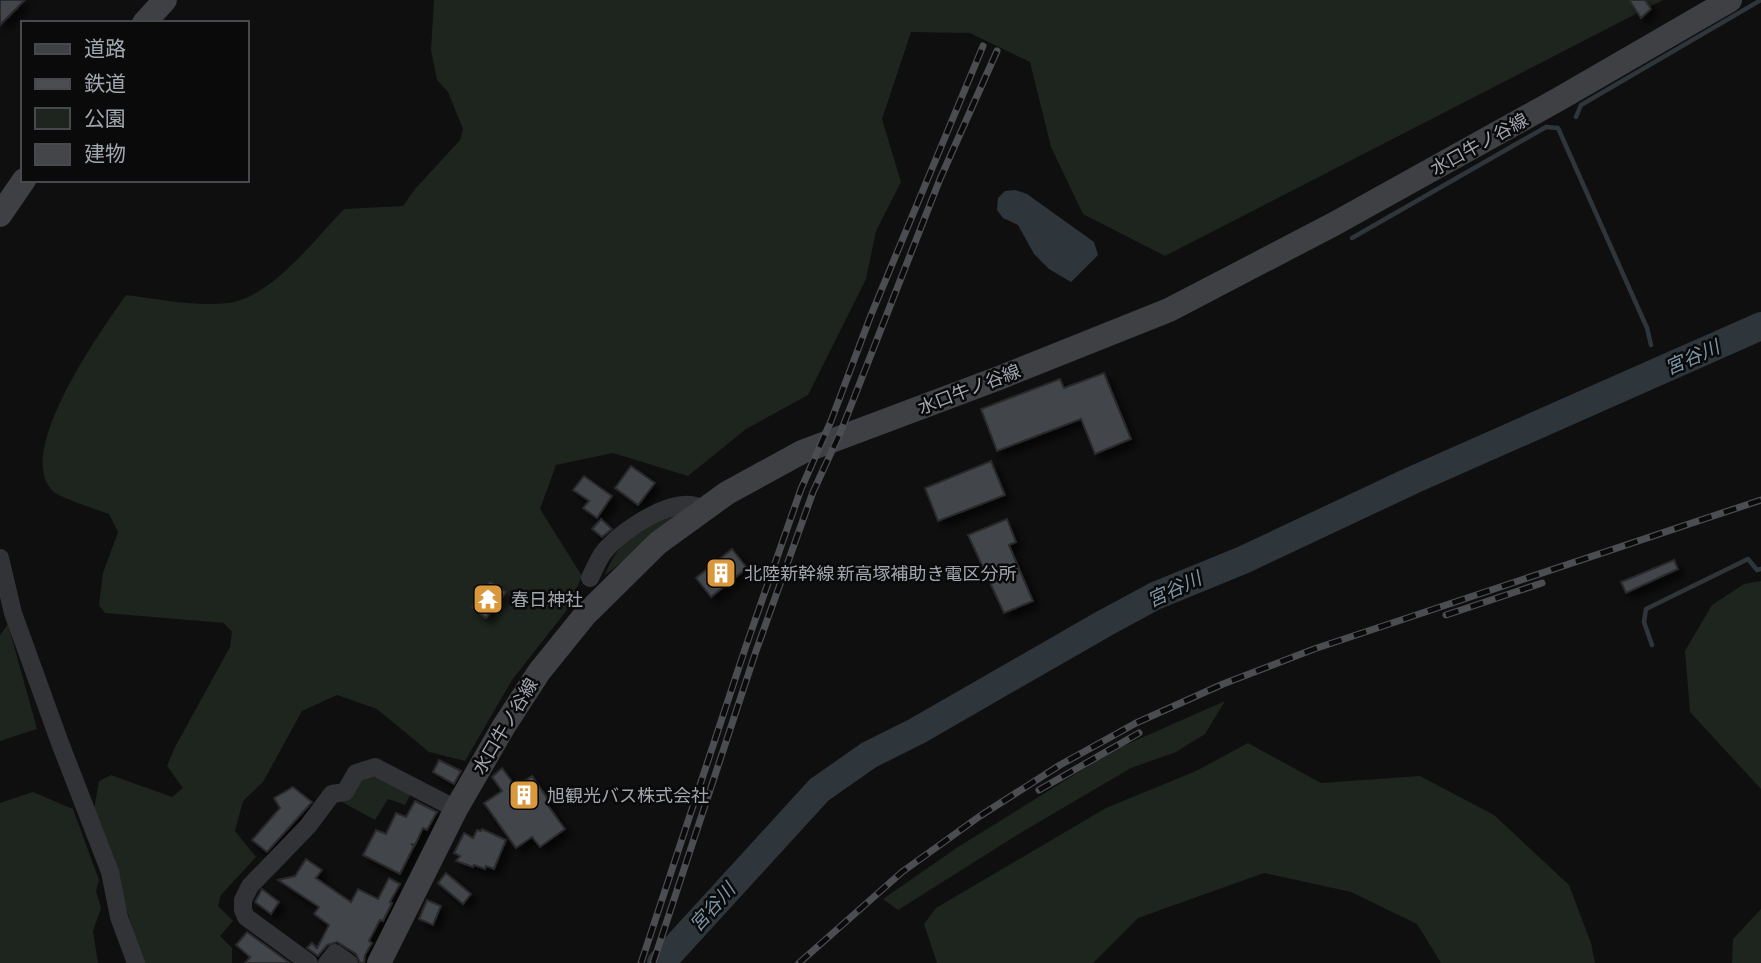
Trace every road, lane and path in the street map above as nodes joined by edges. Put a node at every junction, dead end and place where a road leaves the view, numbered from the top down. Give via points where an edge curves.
1 (165, 0) edge
2 (1730, 0) edge
3 (147, 21) edge
4 (23, 182) edge
5 (0, 215) edge
6 (704, 510) junction
7 (0, 558) edge
8 (590, 578) dead end
9 (456, 809) junction
10 (136, 963) edge
11 (309, 963) edge
12 (327, 963) edge
13 (349, 963) edge
14 (379, 963) edge

1 - 3 main road
2 - 6 main road, 水口牛ノ谷線 via 1334,224 1169,310 802,452
4 - 5 main road
6 - 8 street via 685,504 631,527 603,554
6 - 9 main road, 水口牛ノ谷線 via 658,543 575,626 538,671
7 - 10 street via 13,613 110,872 119,917
9 - 11 street via 374,767 356,773 345,792 332,794 250,886 243,900 246,917
9 - 14 main road, 水口牛ノ谷線
12 - 13 street via 335,953

